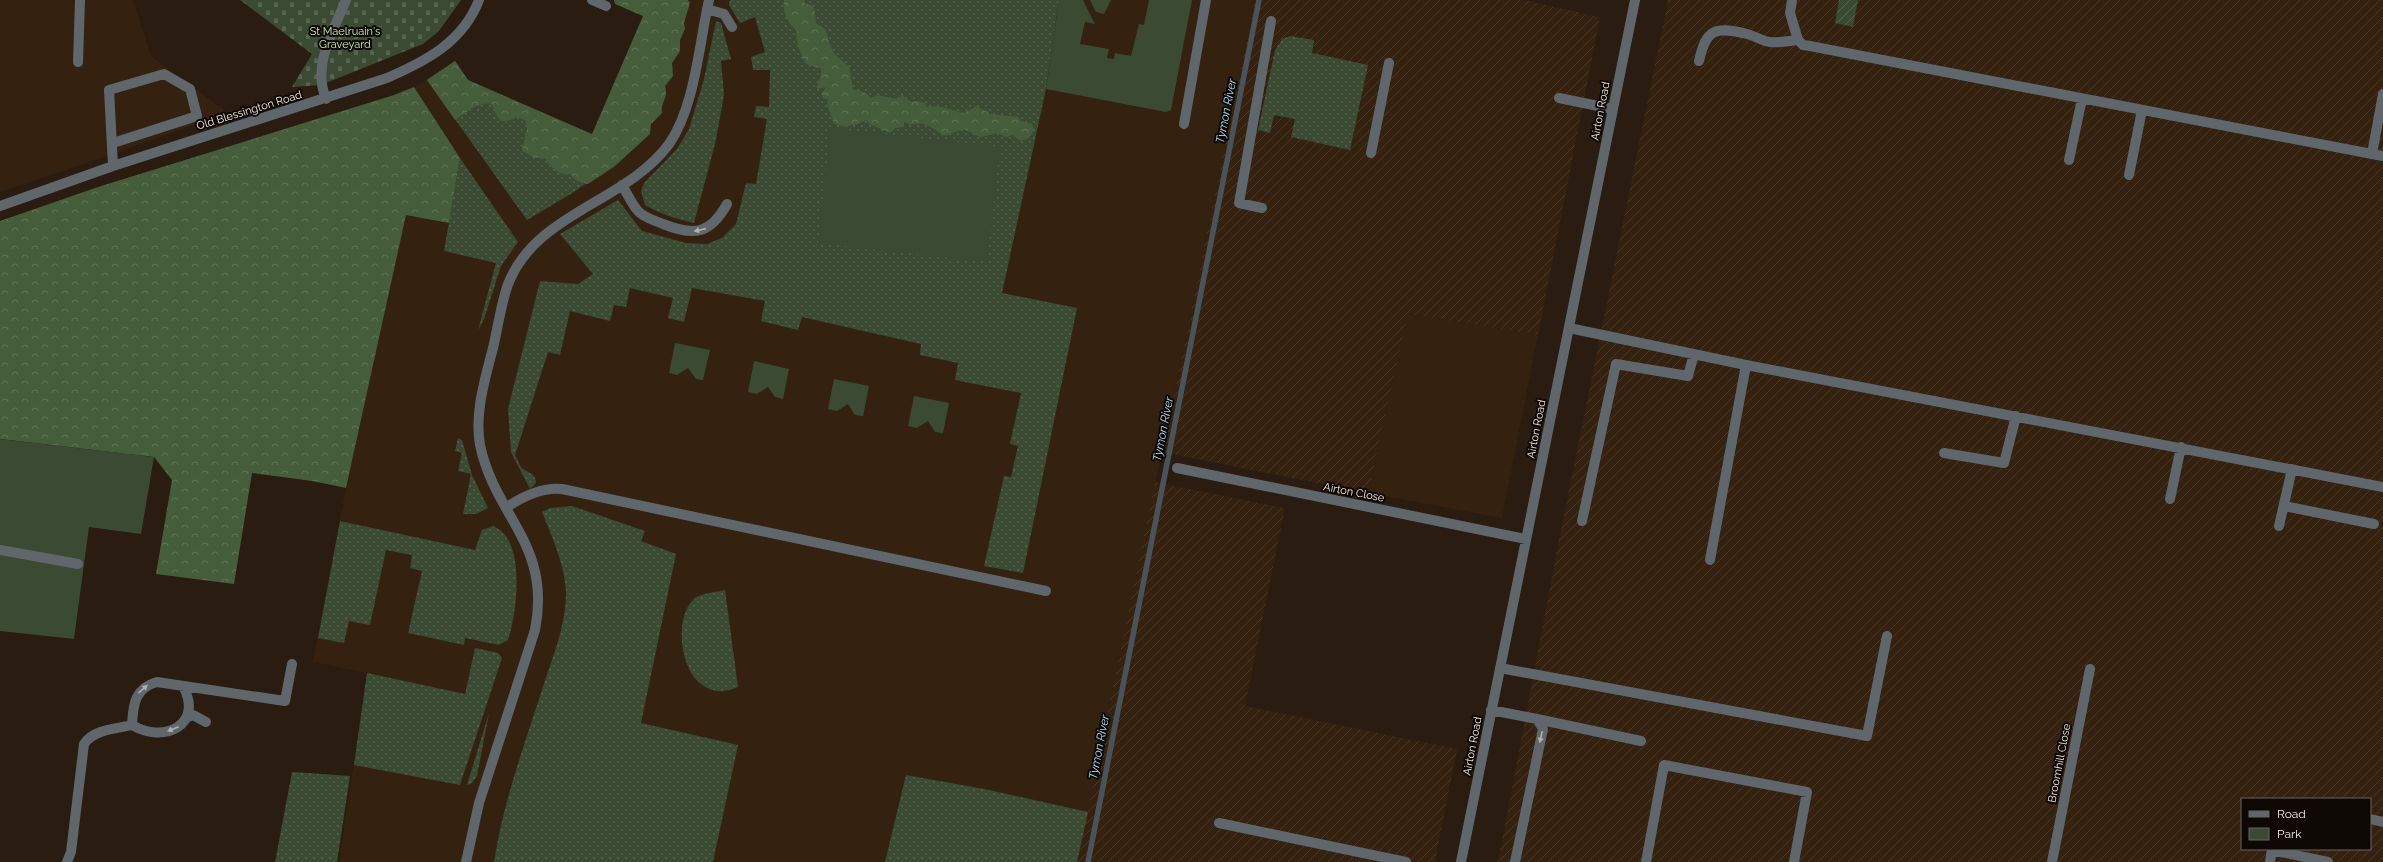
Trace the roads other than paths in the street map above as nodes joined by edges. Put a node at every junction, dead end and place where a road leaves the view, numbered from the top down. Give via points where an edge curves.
1 (80, 0) edge
2 (346, 0) edge
3 (479, 0) edge
4 (592, 0) edge
5 (1206, 0) edge
6 (1635, 0) edge
7 (1792, 0) edge
8 (708, 4) edge
9 (606, 6) dead end
10 (1271, 21) dead end
11 (732, 27) dead end
12 (1798, 40) junction
13 (1699, 61) dead end
14 (78, 62) dead end
15 (1389, 63) dead end
16 (2383, 94) edge
17 (1559, 98) dead end
18 (326, 99) junction
19 (2082, 99) junction
20 (1613, 109) junction
21 (2142, 110) junction
22 (1184, 124) dead end
23 (113, 142) junction
24 (1371, 153) dead end
25 (2372, 154) junction
26 (2383, 156) edge
27 (2069, 160) dead end
28 (113, 166) junction
29 (2129, 175) dead end
30 (622, 185) junction
31 (0, 204) edge
32 (726, 204) dead end
33 (1262, 208) dead end
34 (1569, 328) junction
35 (1694, 354) junction
36 (1746, 365) junction
37 (2016, 416) junction
38 (2181, 447) junction
39 (1944, 453) dead end
40 (1177, 468) dead end
41 (2292, 469) junction
42 (2383, 487) edge
43 (2170, 499) dead end
44 (2284, 506) junction
45 (507, 507) junction
46 (1582, 521) dead end
47 (2374, 524) dead end
48 (2279, 526) dead end
49 (1526, 539) junction
50 (0, 550) edge
51 (1710, 560) dead end
52 (78, 564) dead end
53 (1046, 591) dead end
54 (1887, 636) dead end
55 (292, 664) dead end
56 (1500, 668) junction
57 (2090, 669) dead end
58 (183, 686) junction
59 (1492, 710) junction
60 (186, 718) junction
61 (1537, 718) junction
62 (206, 722) dead end
63 (132, 725) junction
64 (1641, 741) dead end
65 (2371, 819) edge
66 (2383, 822) edge
67 (1218, 823) dead end
68 (2272, 850) edge
69 (2276, 850) edge
70 (67, 862) edge
71 (466, 862) edge
72 (1406, 862) edge
73 (1461, 862) edge
74 (1515, 862) edge
75 (1646, 862) edge
76 (1794, 862) edge
77 (2052, 862) edge
78 (2270, 862) edge
79 (2328, 862) edge

1 - 14 street
2 - 18 street via 323,56 321,85
3 - 18 street, Old Blessington Road via 456,36 432,57 387,78
4 - 9 street
5 - 22 street
6 - 20 street, Airton Road
7 - 12 street via 1790,12
8 - 11 street via 724,14
8 - 30 street via 684,114 676,132 659,156
10 - 33 street via 1239,203
12 - 13 street via 1770,42 1747,34 1715,30 1705,41
12 - 19 street via 1803,45
15 - 24 street
16 - 25 street
17 - 20 street
18 - 28 street, Old Blessington Road
19 - 21 street
19 - 27 street
20 - 34 street, Airton Road
21 - 25 street
21 - 29 street
23 - 23 street via 109,90 164,74 190,90 197,116
23 - 28 street
25 - 26 street
28 - 31 street, Old Blessington Road
32 -> 30 street via 716,221 709,227 700,231 680,230 642,214
30 - 45 street via 535,243 508,286 484,384 478,427 486,466
34 - 35 street
34 - 49 street, Airton Road
35 - 36 street
35 - 46 street via 1688,376 1616,364
36 - 37 street
36 - 51 street
37 - 38 street
37 - 39 street via 2004,463
38 - 41 street
38 - 43 street
40 - 49 street, Airton Close
41 - 42 street
41 - 44 street
44 - 47 street
44 - 48 street
45 - 53 street via 518,500 550,489 562,489
45 - 71 street via 533,561 539,612 480,803
49 - 56 street, Airton Road
50 - 52 street
54 - 56 street via 1867,736
55 - 58 street via 285,701
56 - 59 street, Airton Road
57 - 77 street, Broomhill Close
58 - 60 street via 190,703
63 -> 58 street via 136,698 141,689 157,682
59 - 61 street
59 - 73 street, Airton Road
60 - 62 street via 193,715
60 -> 63 street via 182,724 170,731 155,733
61 - 64 street
61 -> 74 street via 1543,729
63 - 70 street via 99,732 84,744 71,852
65 - 66 street
67 - 72 street
68 - 78 street
69 - 79 street
75 - 76 street via 1664,765 1807,792

